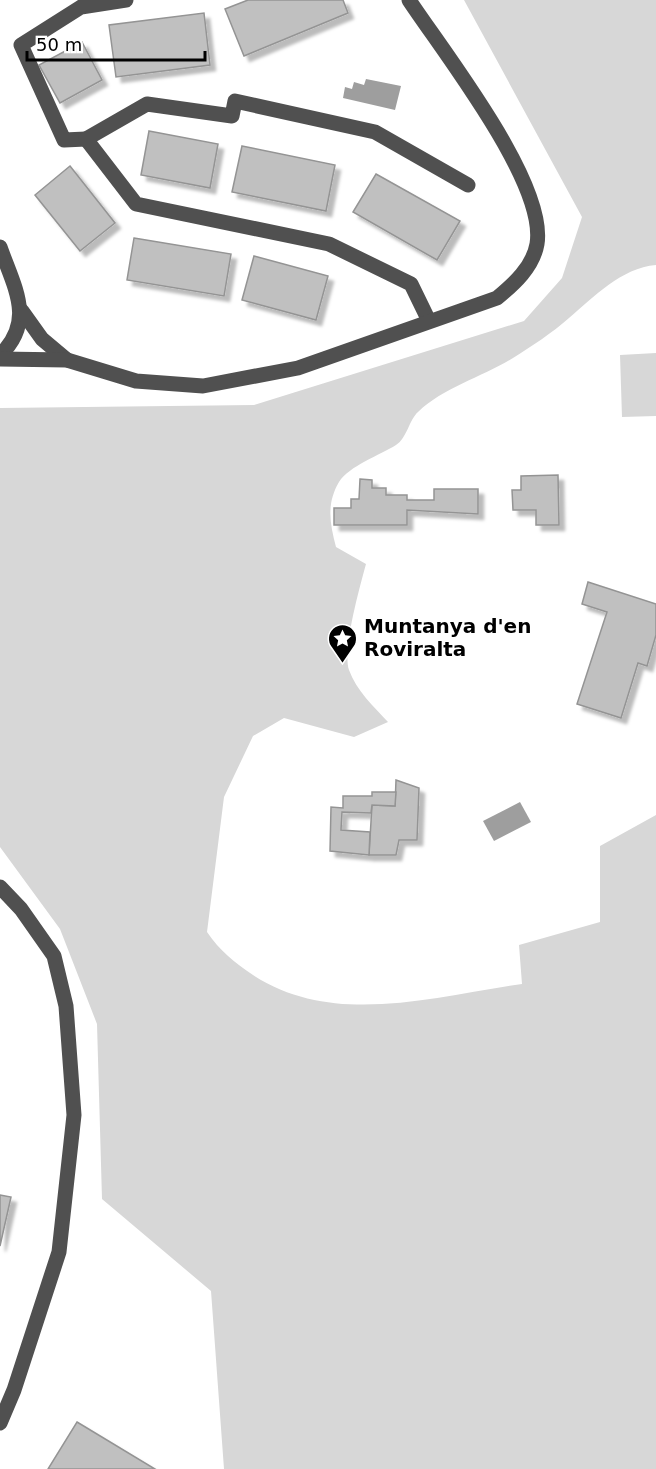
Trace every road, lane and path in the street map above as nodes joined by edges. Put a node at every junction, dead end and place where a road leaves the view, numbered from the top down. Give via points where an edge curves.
1 (126, 0) edge
2 (409, 0) edge
3 (86, 139) junction
4 (468, 185) dead end
5 (0, 247) edge
6 (22, 311) junction
7 (429, 321) junction
8 (0, 357) edge
9 (67, 360) junction
10 (0, 887) edge
11 (0, 1423) edge

1 - 3 street via 81,7 21,45 64,140
2 - 7 street via 514,158 538,220 537,245 514,284 497,298
3 - 4 street via 147,104 232,116 235,101 375,132
3 - 7 street via 136,204 329,244 411,284
5 - 6 street
6 - 8 street via 13,343
6 - 9 street via 42,339
7 - 9 street via 298,368 202,386 136,381
8 - 9 street
10 - 11 street via 54,956 66,1006 74,1115 59,1252

